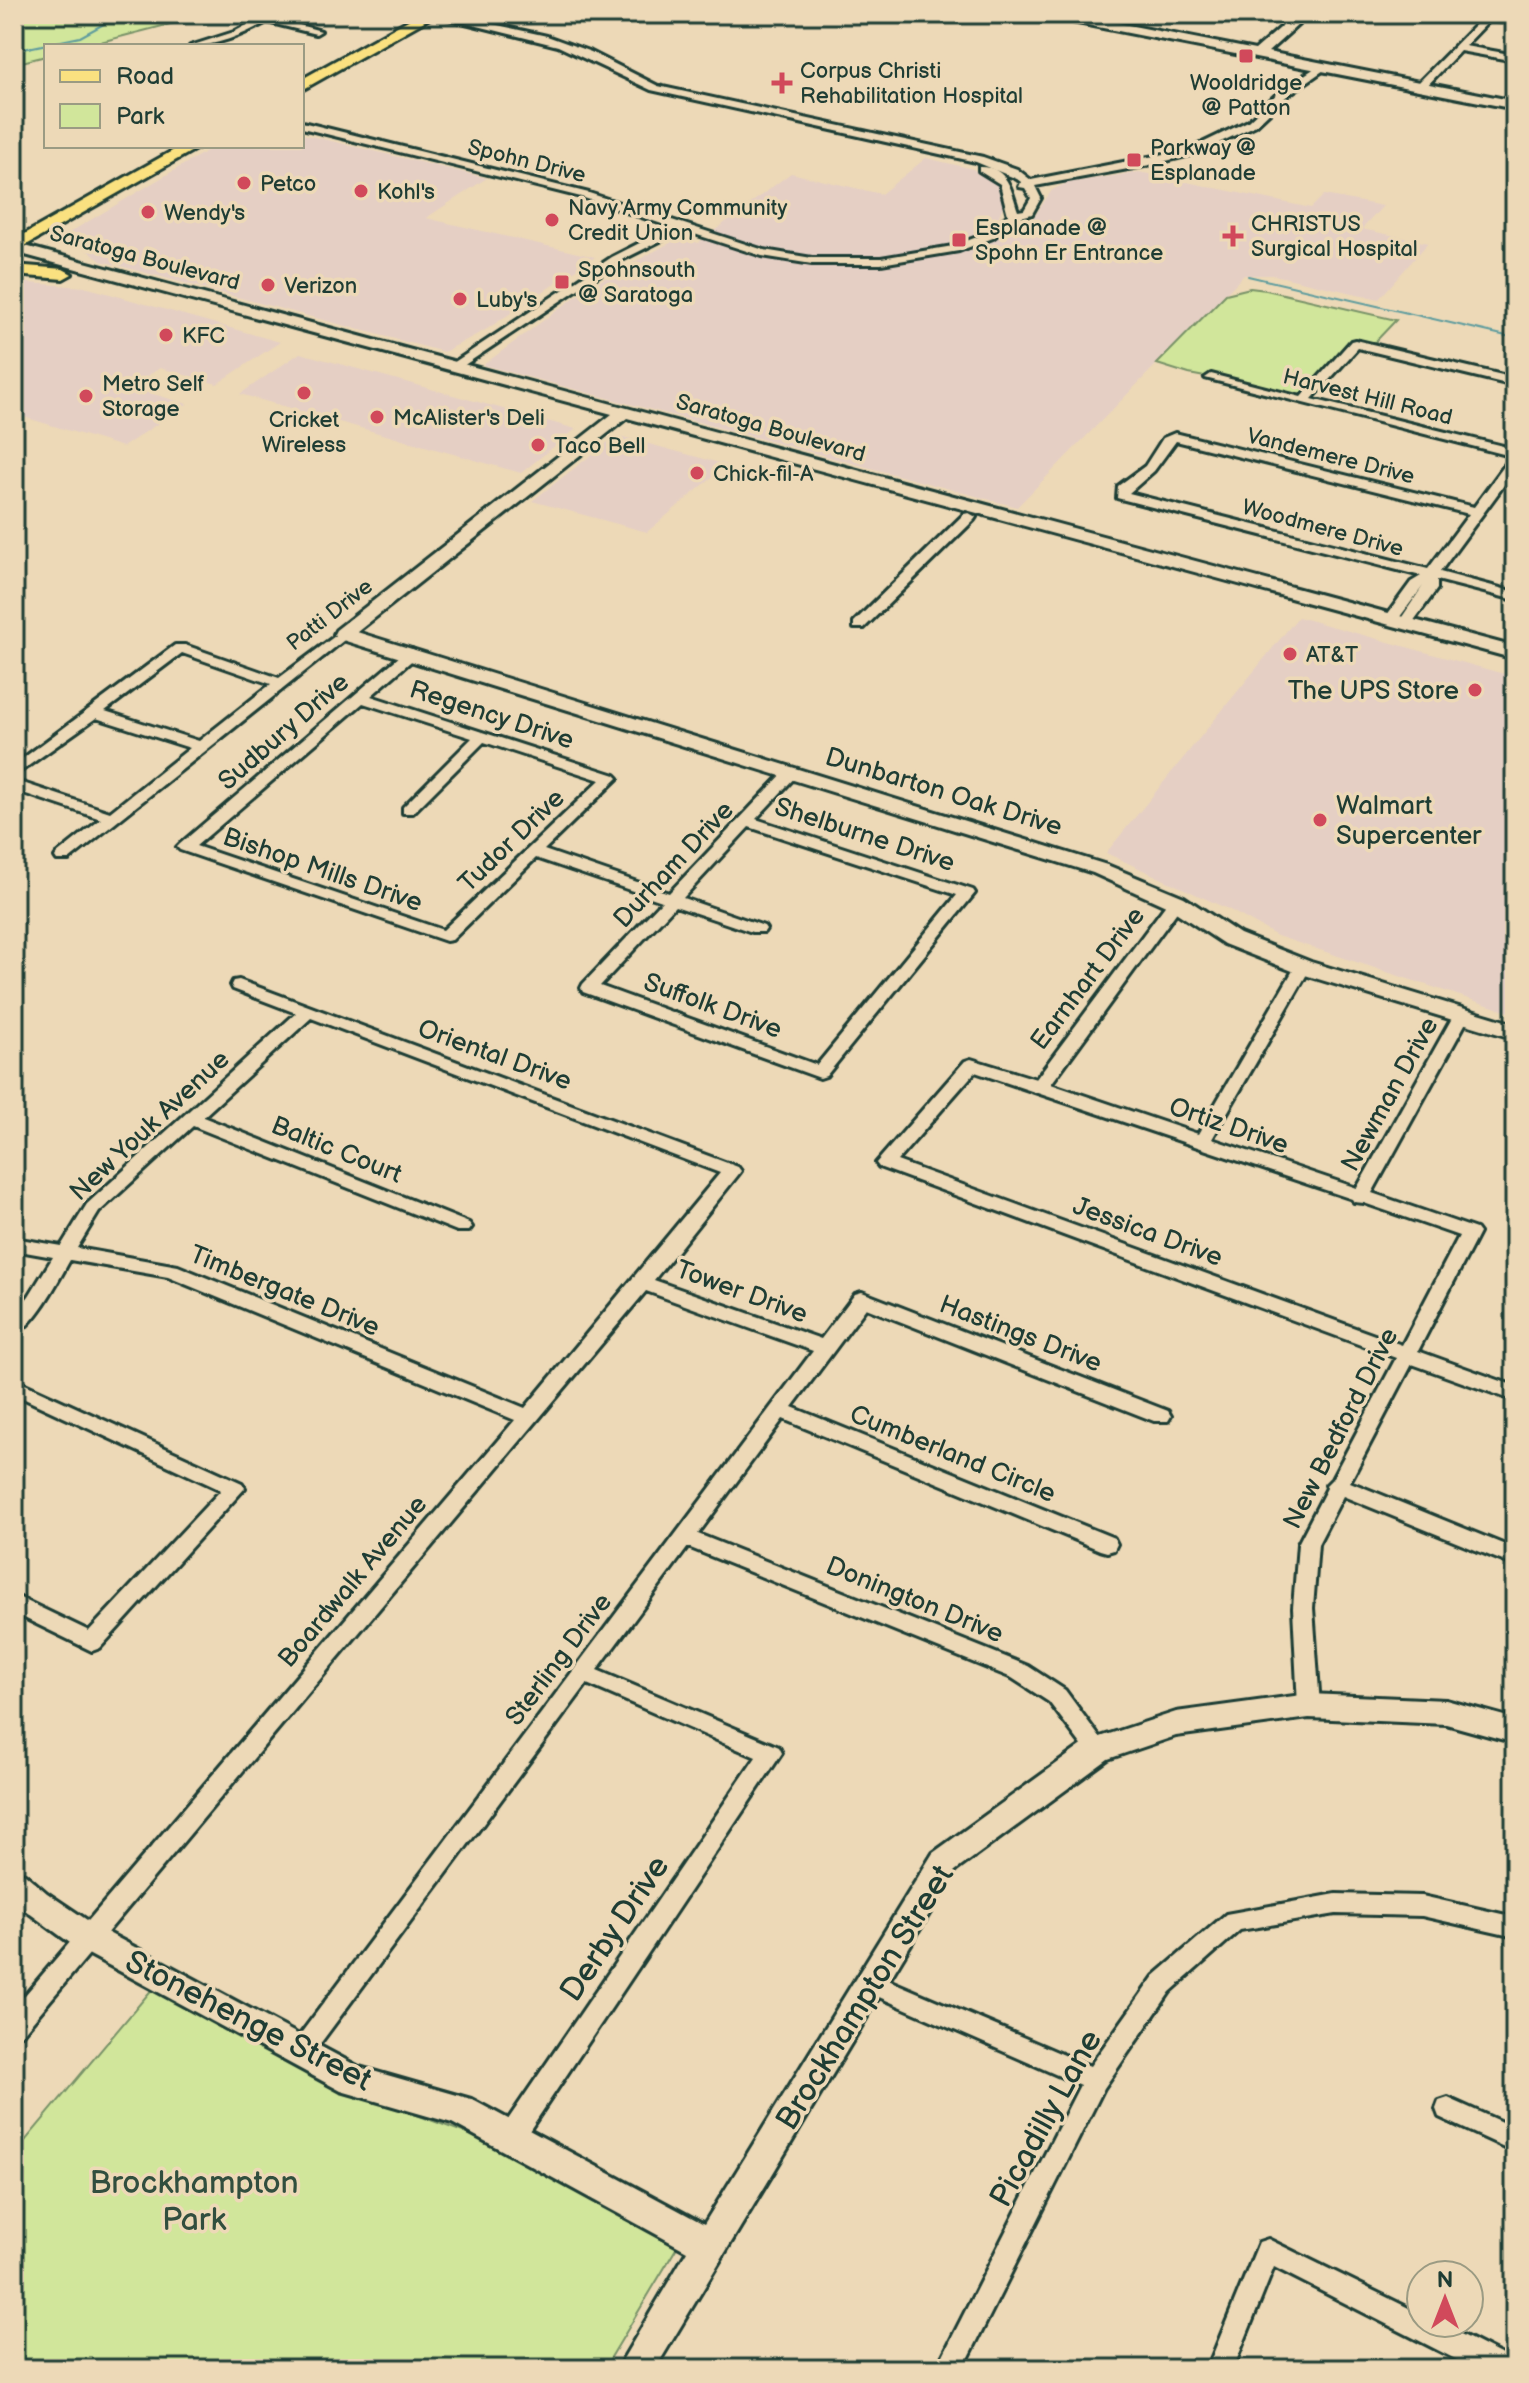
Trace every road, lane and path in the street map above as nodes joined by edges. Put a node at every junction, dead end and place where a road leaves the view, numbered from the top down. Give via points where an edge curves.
1 (1052, 14) edge
2 (1304, 14) edge
3 (1490, 15) edge
4 (428, 16) edge
5 (271, 17) edge
6 (1515, 21) edge
7 (316, 31) dead end
8 (202, 44) edge
9 (1458, 48) junction
10 (1258, 54) junction
11 (1515, 58) edge
12 (1305, 64) junction
13 (1322, 68) junction
14 (304, 84) edge
15 (1420, 87) junction
16 (1284, 93) junction
17 (1515, 105) edge
18 (304, 125) edge
19 (189, 148) edge
20 (933, 152) junction
21 (1028, 181) junction
22 (1005, 183) junction
23 (1014, 216) junction
24 (51, 226) junction
25 (680, 227) junction
26 (14, 231) edge
27 (14, 247) edge
28 (14, 261) edge
29 (62, 267) junction
30 (14, 270) edge
31 (163, 301) junction
32 (292, 321) junction
33 (384, 360) junction
34 (457, 366) junction
35 (1211, 378) dead end
36 (1515, 382) edge
37 (1304, 401) junction
38 (620, 416) junction
39 (1175, 437) joint
40 (1515, 453) edge
41 (1515, 461) edge
42 (1477, 512) junction
43 (969, 517) junction
44 (1044, 526) junction
45 (1430, 576) junction
46 (1515, 596) edge
47 (859, 625) dead end
48 (1400, 626) junction
49 (343, 634) junction
50 (412, 653) junction
51 (1515, 653) edge
52 (1515, 665) edge
53 (281, 683) junction
54 (360, 697) junction
55 (96, 713) junction
56 (483, 735) junction
57 (202, 747) junction
58 (14, 772) edge
59 (791, 773) junction
60 (610, 778) joint
61 (14, 785) edge
62 (408, 810) dead end
63 (112, 818) junction
64 (747, 821) junction
65 (185, 847) joint
66 (534, 852) junction
67 (63, 857) dead end
68 (671, 902) junction
69 (1176, 902) junction
70 (758, 929) dead end
71 (446, 936) joint
72 (1303, 967) junction
73 (239, 985) dead end
74 (589, 988) joint
75 (307, 1012) junction
76 (1462, 1015) junction
77 (1515, 1032) edge
78 (971, 1065) joint
79 (820, 1072) joint
80 (1040, 1086) junction
81 (192, 1119) junction
82 (1201, 1143) junction
83 (732, 1171) joint
84 (1360, 1198) junction
85 (463, 1227) dead end
86 (1470, 1233) joint
87 (14, 1244) edge
88 (64, 1254) junction
89 (642, 1283) junction
90 (862, 1299) joint
91 (14, 1327) edge
92 (825, 1348) junction
93 (1408, 1354) junction
94 (14, 1386) edge
95 (1515, 1394) edge
96 (779, 1410) junction
97 (1161, 1416) dead end
98 (527, 1417) junction
99 (1336, 1485) junction
100 (684, 1537) junction
101 (1107, 1544) dead end
102 (1515, 1558) edge
103 (14, 1603) edge
104 (583, 1673) junction
105 (1309, 1706) junction
106 (1515, 1731) edge
107 (1098, 1750) junction
108 (14, 1883) edge
109 (1515, 1927) edge
110 (88, 1938) junction
111 (871, 1983) junction
112 (14, 2026) edge
113 (299, 2052) junction
114 (1095, 2080) junction
115 (1448, 2109) dead end
116 (510, 2138) junction
117 (1515, 2140) edge
118 (709, 2245) junction
119 (635, 2369) edge
120 (949, 2369) edge
121 (1220, 2369) edge
122 (1503, 2369) edge

1 - 10 main road
2 - 10 main road
3 - 6 street
3 - 9 street
4 - 14 main road
4 - 20 street via 582,56 619,83
5 - 7 street
5 - 8 street
9 - 11 street
9 - 15 street
10 - 12 main road
12 - 13 main road
12 - 16 street
13 - 15 main road
13 - 16 street
15 - 17 main road
16 - 21 street via 1252,123 1227,137 1150,162
18 - 25 street, Spohn Drive via 585,195
19 - 24 main road
20 - 21 street via 979,159
20 - 22 street
21 - 22 street
21 - 23 street, Spohn Drive via 1036,198 1028,212
22 - 23 street
23 - 25 street, Spohn Drive via 989,236 955,249 881,261 812,261 762,253
24 - 26 main road
24 - 27 main road
24 - 29 main road via 49,248
25 - 34 street via 616,259
27 - 29 main road, Saratoga Boulevard
28 - 29 main road, Saratoga Boulevard
29 - 30 main road
29 - 31 main road, Saratoga Boulevard
29 - 32 main road, Saratoga Boulevard
31 - 32 main road via 182,299 249,317
31 - 33 main road, Saratoga Boulevard
32 - 34 main road, Saratoga Boulevard
33 - 34 main road
33 - 38 main road, Saratoga Boulevard
34 - 38 main road, Saratoga Boulevard
35 - 37 street, Harvest Hill Road
36 - 37 street via 1355,344
37 - 40 street, Harvest Hill Road
38 - 43 main road, Saratoga Boulevard
38 - 44 main road, Saratoga Boulevard
38 - 49 main road, Patti Drive
39 - 42 street, Vandemere Drive
39 - 45 street, Woodmere Drive via 1122,495
41 - 42 street
42 - 45 street
43 - 44 main road via 979,514
43 - 47 street
43 - 48 main road, Saratoga Boulevard via 1347,619
44 - 48 main road, Saratoga Boulevard
45 - 46 street, Woodmere Drive
45 - 48 street via 1430,589
48 - 51 main road
48 - 52 main road, Saratoga Boulevard
49 - 50 main road, Dunbarton Oak Drive
49 - 53 street, Patti Drive
50 - 54 street, Sudbury Drive
50 - 59 main road, Dunbarton Oak Drive
53 - 55 street via 180,648
53 - 57 street, Patti Drive
54 - 56 street, Regency Drive
54 - 65 street, Sudbury Drive
55 - 57 street
55 - 58 street
56 - 60 street, Regency Drive
56 - 62 street
57 - 63 street, Patti Drive
59 - 64 street, Durham Drive
59 - 69 main road, Dunbarton Oak Drive via 1100,869
60 - 66 street, Tudor Drive
61 - 63 street
63 - 67 street, Patti Drive
64 - 68 street, Durham Drive
64 - 79 street, Shelburne Drive via 967,893
65 - 71 street, Bishop Mills Drive
66 - 68 street
66 - 71 street, Tudor Drive
68 - 70 street
68 - 74 street, Durham Drive
69 - 72 main road, Dunbarton Oak Drive via 1232,939
69 - 80 street, Earnhart Drive
72 - 76 main road, Dunbarton Oak Drive
72 - 82 street
73 - 75 street, Oriental Drive
74 - 79 street, Suffolk Drive
75 - 81 street, New Youk Avenue
75 - 83 street, Oriental Drive
76 - 77 main road, Dunbarton Oak Drive
76 - 84 street, Newman Drive
78 - 80 street, Ortiz Drive
78 - 93 street, Jessica Drive via 885,1163
80 - 82 street, Ortiz Drive
81 - 85 street, Baltic Court
81 - 88 street, New Youk Avenue via 93,1208
82 - 84 street, Ortiz Drive
83 - 89 street, Boardwalk Avenue
84 - 86 street, Ortiz Drive
86 - 93 street, New Bedford Drive
87 - 88 street, Timbergate Drive
88 - 91 street, New Youk Avenue
88 - 98 street, Timbergate Drive via 171,1271
89 - 92 street, Tower Drive
89 - 98 street, Boardwalk Avenue
90 - 92 street, Sterling Drive
90 - 97 street, Hastings Drive
92 - 96 street, Sterling Drive
93 - 95 street, Jessica Drive
93 - 99 street, New Bedford Drive
94 - 103 street via 235,1488 92,1642
96 - 100 street, Sterling Drive
96 - 101 street, Cumberland Circle
98 - 110 street, Boardwalk Avenue
99 - 102 street
99 - 105 street, New Bedford Drive via 1308,1544 1303,1608
100 - 104 street, Sterling Drive
100 - 107 street, Donington Drive via 1020,1672 1057,1696
104 - 113 street, Sterling Drive
104 - 116 street, Derby Drive via 771,1753
105 - 106 main road, Brockhampton Street via 1446,1712
105 - 107 main road, Brockhampton Street via 1176,1724
107 - 111 main road, Brockhampton Street via 944,1862
108 - 110 main road, Stonehenge Street
109 - 114 street, Picadilly Lane via 1422,1906 1393,1905 1336,1904 1234,1921 1162,1984
110 - 112 street, Boardwalk Avenue
110 - 113 main road, Stonehenge Street
111 - 114 street
111 - 118 main road, Brockhampton Street
113 - 116 main road, Stonehenge Street via 352,2080 459,2110
114 - 120 street, Picadilly Lane
115 - 117 street
116 - 118 main road, Stonehenge Street
118 - 119 main road, Brockhampton Street
121 - 122 street via 1268,2251

